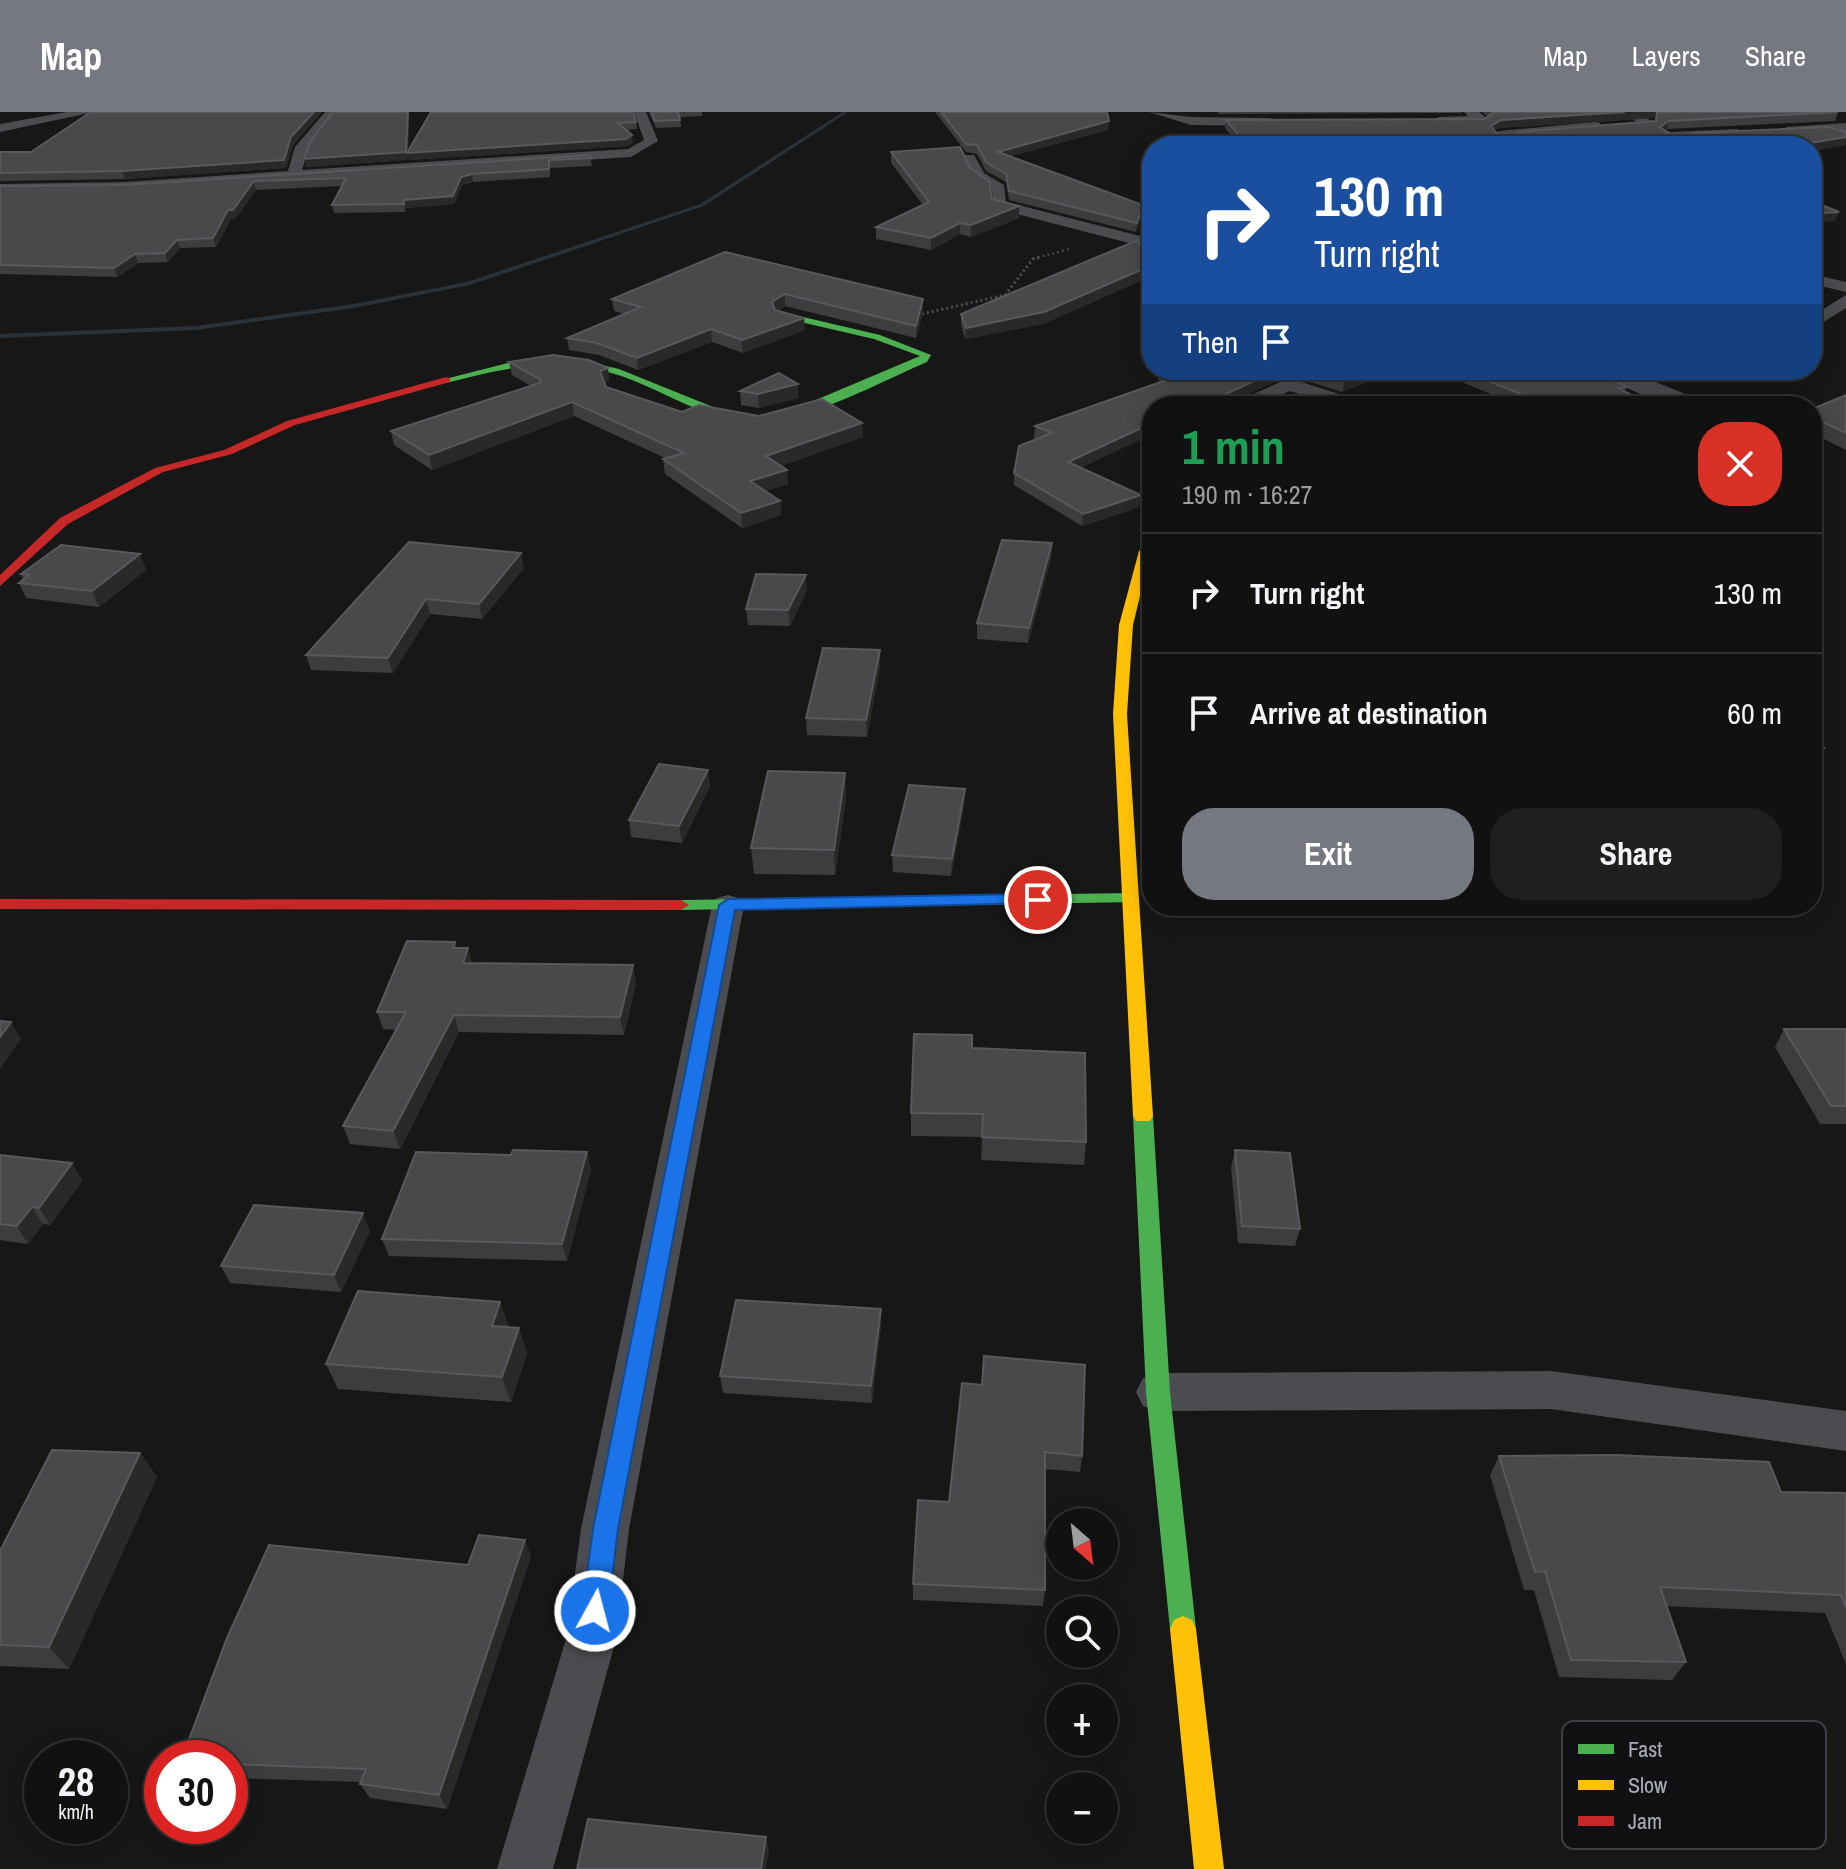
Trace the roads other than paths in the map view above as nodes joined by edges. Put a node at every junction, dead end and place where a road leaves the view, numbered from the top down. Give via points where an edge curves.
1 (88, 112) edge
2 (332, 112) edge
3 (640, 112) edge
4 (1155, 112) edge
5 (1470, 112) edge
6 (1627, 112) edge
7 (1425, 121) edge
8 (1283, 122) edge
9 (1648, 123) junction
10 (1846, 127) edge
11 (0, 128) edge
12 (1759, 132) edge
13 (1774, 132) edge
14 (1500, 136) edge
15 (1667, 136) joint
16 (969, 158) edge
17 (294, 174) junction
18 (0, 188) edge
19 (1142, 242) edge
20 (1822, 281) edge
21 (1846, 287) edge
22 (1846, 300) edge
23 (786, 316) edge
24 (1822, 317) edge
25 (1631, 380) edge
26 (1261, 396) edge
27 (1326, 396) edge
28 (1674, 396) edge
29 (1142, 563) edge
30 (0, 582) edge
31 (1131, 898) junction
32 (0, 904) edge
33 (728, 905) junction
34 (1158, 1392) junction
35 (1846, 1431) edge
36 (525, 1869) edge
37 (1209, 1869) edge

1 - 11 street
2 - 17 street via 302,147
3 - 17 street via 651,141 631,153
4 - 8 street via 1191,121
5 - 7 street via 1483,120
6 - 9 street
9 - 14 street
9 - 15 street
10 - 13 street
12 - 15 street
16 - 19 street via 977,175 999,188 999,205
17 - 18 street
20 - 21 street
22 - 24 street
23 - 30 street via 877,337 926,355 774,417 710,410 598,365 555,358 506,363 291,423 248,445 142,478 52,529
25 - 28 street
26 - 27 street via 1289,384
29 - 31 street via 1126,625 1120,714
31 - 33 street
31 - 34 street
32 - 33 street
33 - 36 street via 605,1529 591,1639
34 - 35 street via 1551,1390
34 - 37 street

